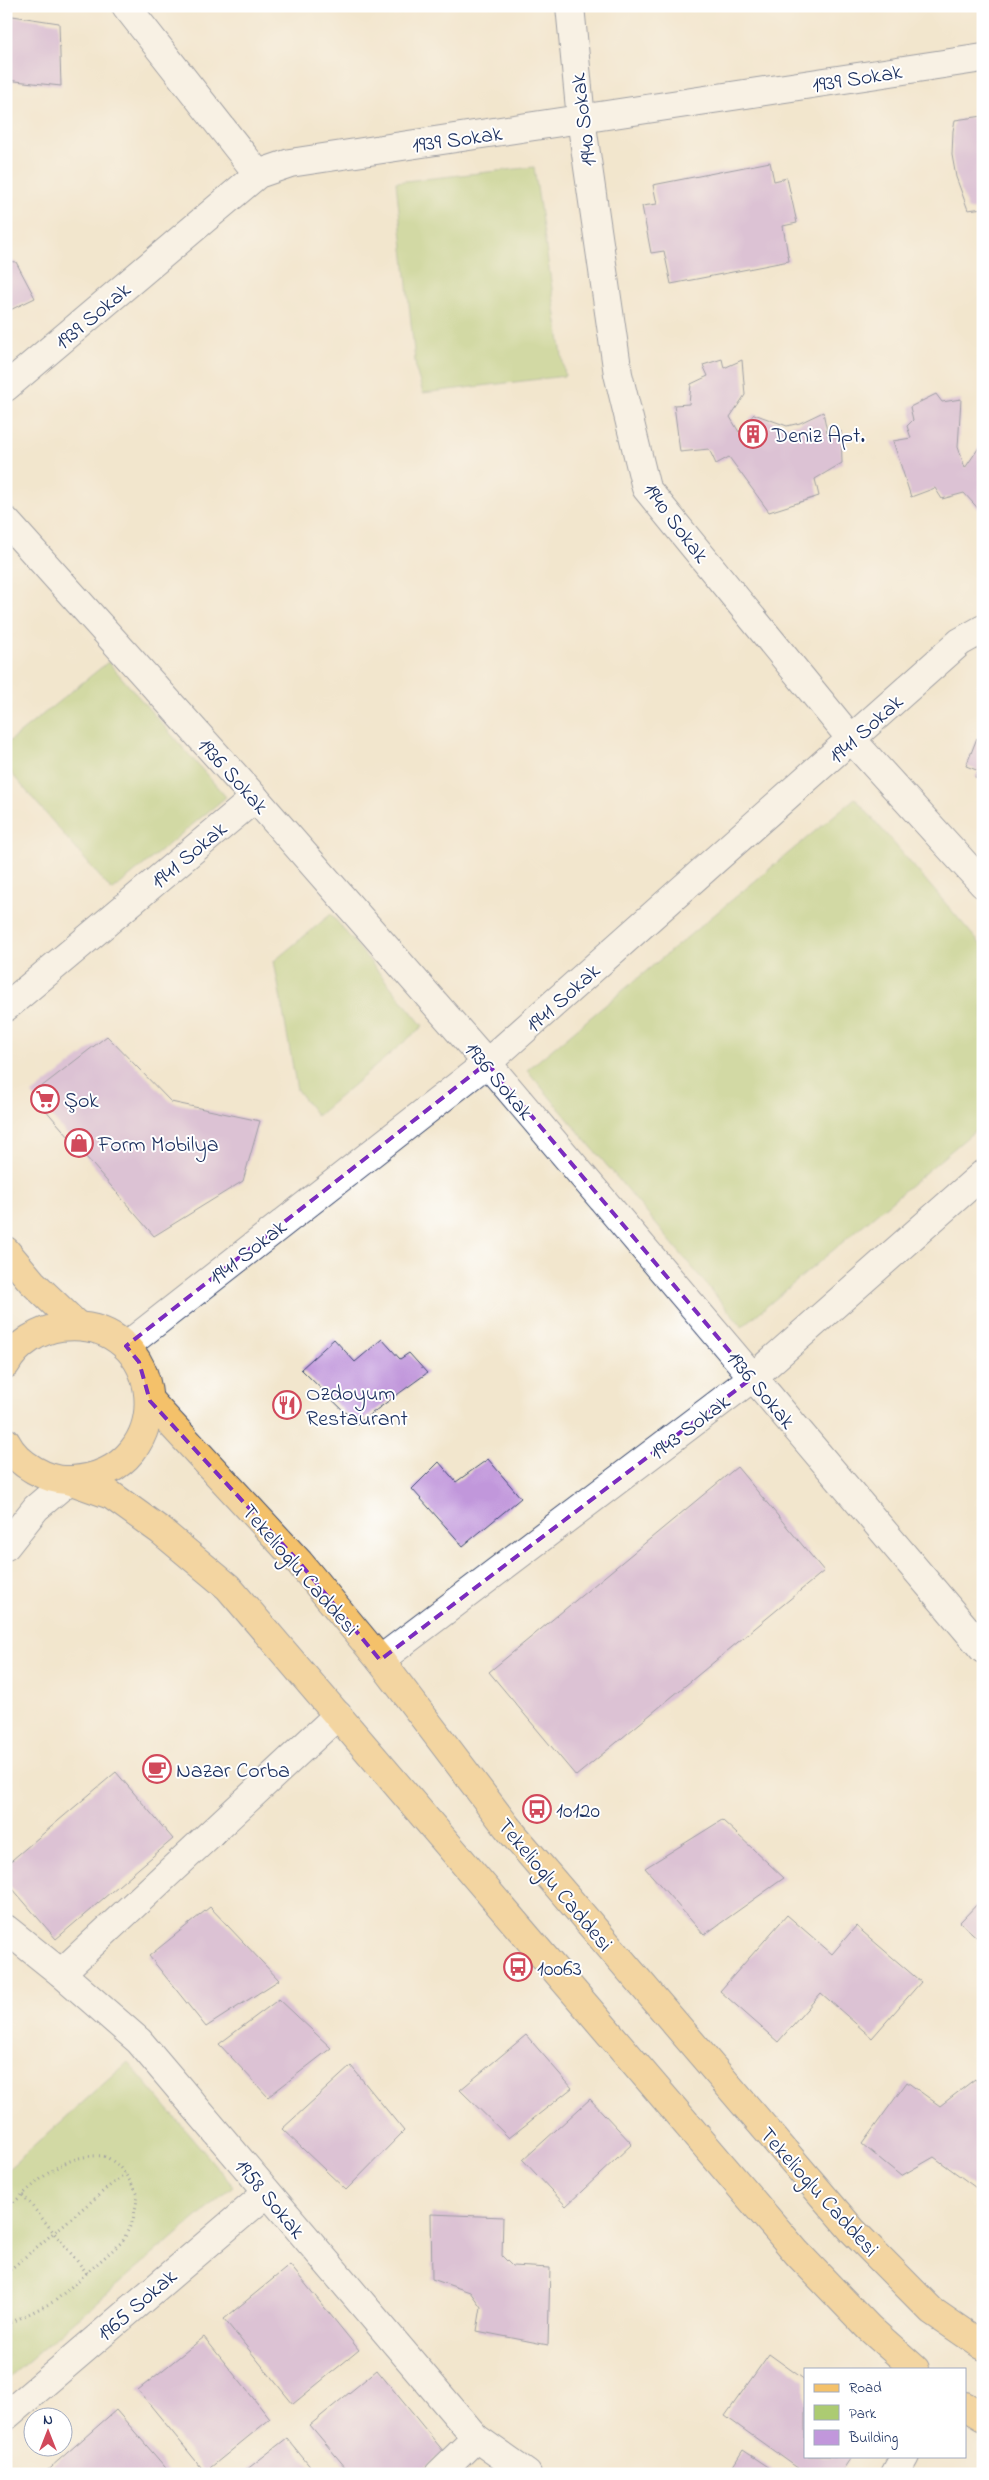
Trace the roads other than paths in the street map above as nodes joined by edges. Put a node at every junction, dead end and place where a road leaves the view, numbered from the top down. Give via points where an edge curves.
1 (126, 6) edge
2 (570, 6) edge
3 (983, 58) edge
4 (580, 119) junction
5 (258, 174) junction
6 (6, 387) edge
7 (6, 521) edge
8 (983, 629) edge
9 (852, 740) junction
10 (255, 798) junction
11 (983, 884) edge
12 (6, 1007) edge
13 (487, 1063) junction
14 (983, 1174) edge
15 (6, 1251) edge
16 (77, 1325) junction
17 (126, 1346) junction
18 (6, 1364) edge
19 (752, 1378) junction
20 (150, 1402) junction
21 (6, 1442) edge
22 (69, 1480) junction
23 (6, 1546) edge
24 (983, 1649) edge
25 (380, 1660) junction
26 (338, 1715) junction
27 (6, 1929) edge
28 (61, 1972) junction
29 (267, 2193) junction
30 (983, 2346) edge
31 (914, 2368) edge
32 (966, 2407) edge
33 (6, 2416) edge
34 (983, 2417) edge
35 (476, 2438) junction
36 (904, 2458) edge
37 (438, 2474) edge
38 (527, 2474) edge
39 (895, 2474) edge

1 - 5 street
2 - 4 street, 1940 Sokak
3 - 4 street, 1939 Sokak
4 - 5 street, 1939 Sokak via 290,162
4 - 9 street, 1940 Sokak via 618,374 646,488
5 - 6 street, 1939 Sokak
7 - 10 street, 1936 Sokak
8 - 9 street, 1941 Sokak via 960,642
9 - 11 street, 1940 Sokak
9 - 13 street, 1941 Sokak
10 - 12 street, 1941 Sokak
10 - 13 street, 1936 Sokak
13 - 17 street, 1941 Sokak
13 - 19 street, 1936 Sokak
14 - 19 street, 1943 Sokak
15 - 16 main road via 32,1282
16 - 17 main road via 94,1328
16 - 18 main road via 52,1328 29,1339
17 - 20 main road via 139,1362 147,1381
19 - 24 street, 1936 Sokak
19 - 25 street, 1943 Sokak
20 - 22 main road via 148,1422 139,1442 126,1458 109,1471 90,1478
20 - 25 main road, Tekelioglu Caddesi via 299,1562
21 - 22 main road via 25,1464 45,1475
22 - 23 street via 36,1508
22 - 26 main road via 111,1495 161,1530 228,1586
25 - 30 main road, Tekelioglu Caddesi via 507,1827 852,2230 932,2311
26 - 28 street
26 - 31 main road via 797,2253 869,2328
27 - 28 street, 1958 Sokak
28 - 29 street, 1958 Sokak via 139,2041
29 - 33 street, 1965 Sokak
29 - 35 street, 1958 Sokak
32 - 34 main road
35 - 37 street
35 - 38 street, 1958 Sokak
36 - 39 street

